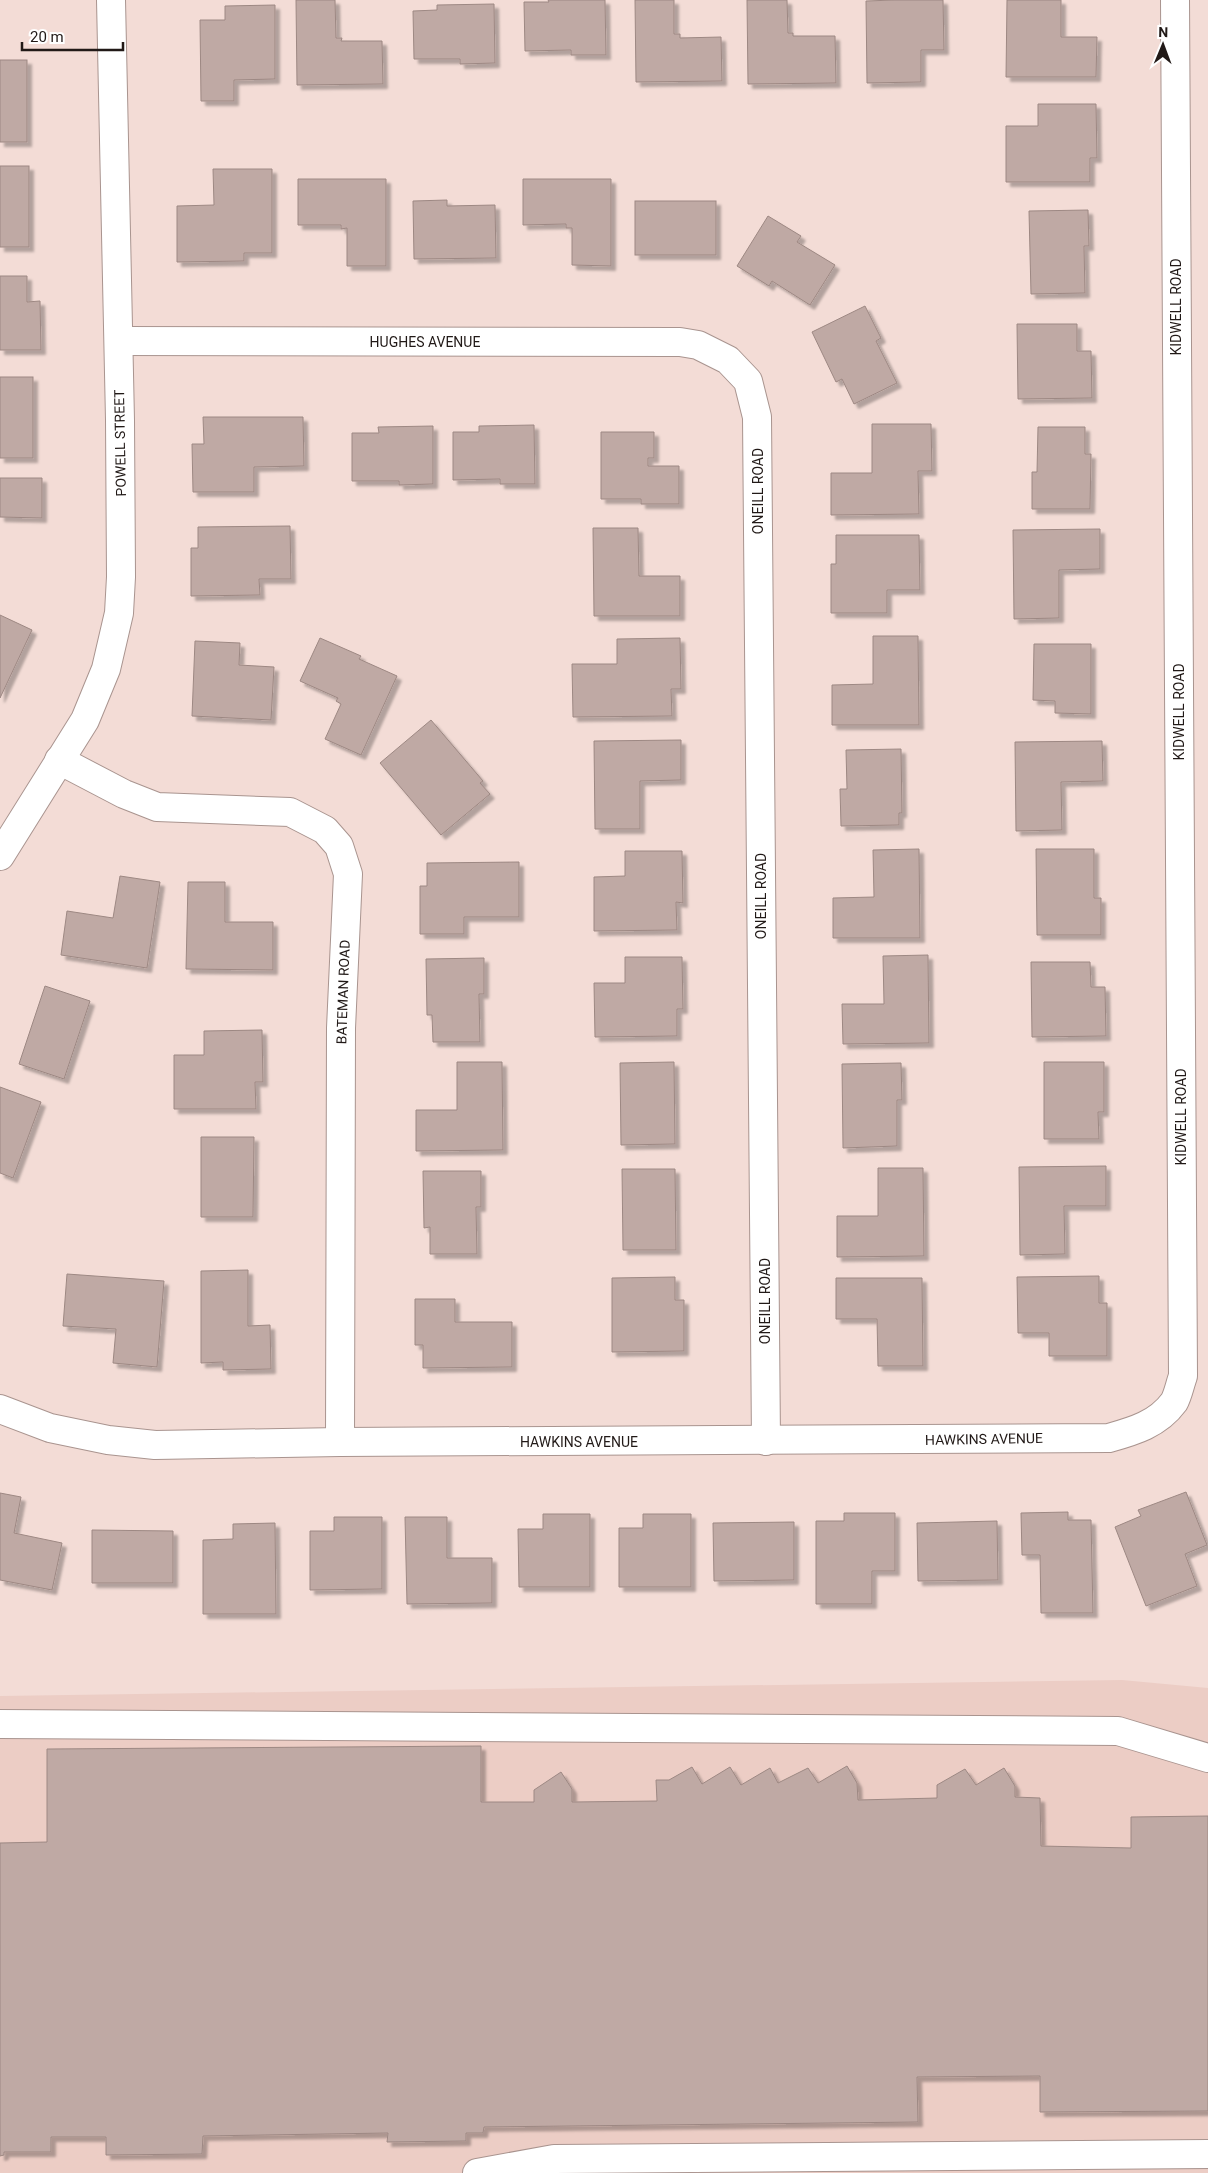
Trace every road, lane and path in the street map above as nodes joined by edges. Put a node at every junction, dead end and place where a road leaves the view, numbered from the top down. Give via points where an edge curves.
1 (111, 0) edge
2 (1174, 0) edge
3 (119, 342) junction
4 (728, 360) joint
5 (59, 760) junction
6 (0, 856) edge
7 (0, 1409) edge
8 (1159, 1418) joint
9 (766, 1441) junction
10 (340, 1442) junction
11 (0, 1724) edge
12 (1208, 1758) edge
13 (1208, 2154) edge
14 (1056, 2164) edge
15 (477, 2173) edge

1 - 3 street, POWELL STREET
2 - 8 street, KIDWELL ROAD via 1183,1376 1174,1401
3 - 4 street, HUGHES AVENUE via 680,342 698,345
3 - 5 street, POWELL STREET via 119,613 106,669 85,720
4 - 9 street, ONEILL ROAD via 748,381 757,417
5 - 6 street, POWELL STREET
5 - 10 street, BATEMAN ROAD via 124,794 157,807 290,812 325,830 339,846 348,874 341,1028
7 - 10 street, HAWKINS AVENUE via 50,1428 108,1440 155,1445
8 - 9 street, HAWKINS AVENUE via 1138,1430 1109,1438
9 - 10 street, HAWKINS AVENUE
11 - 12 street via 1118,1731
13 - 14 street
14 - 15 street via 554,2159

